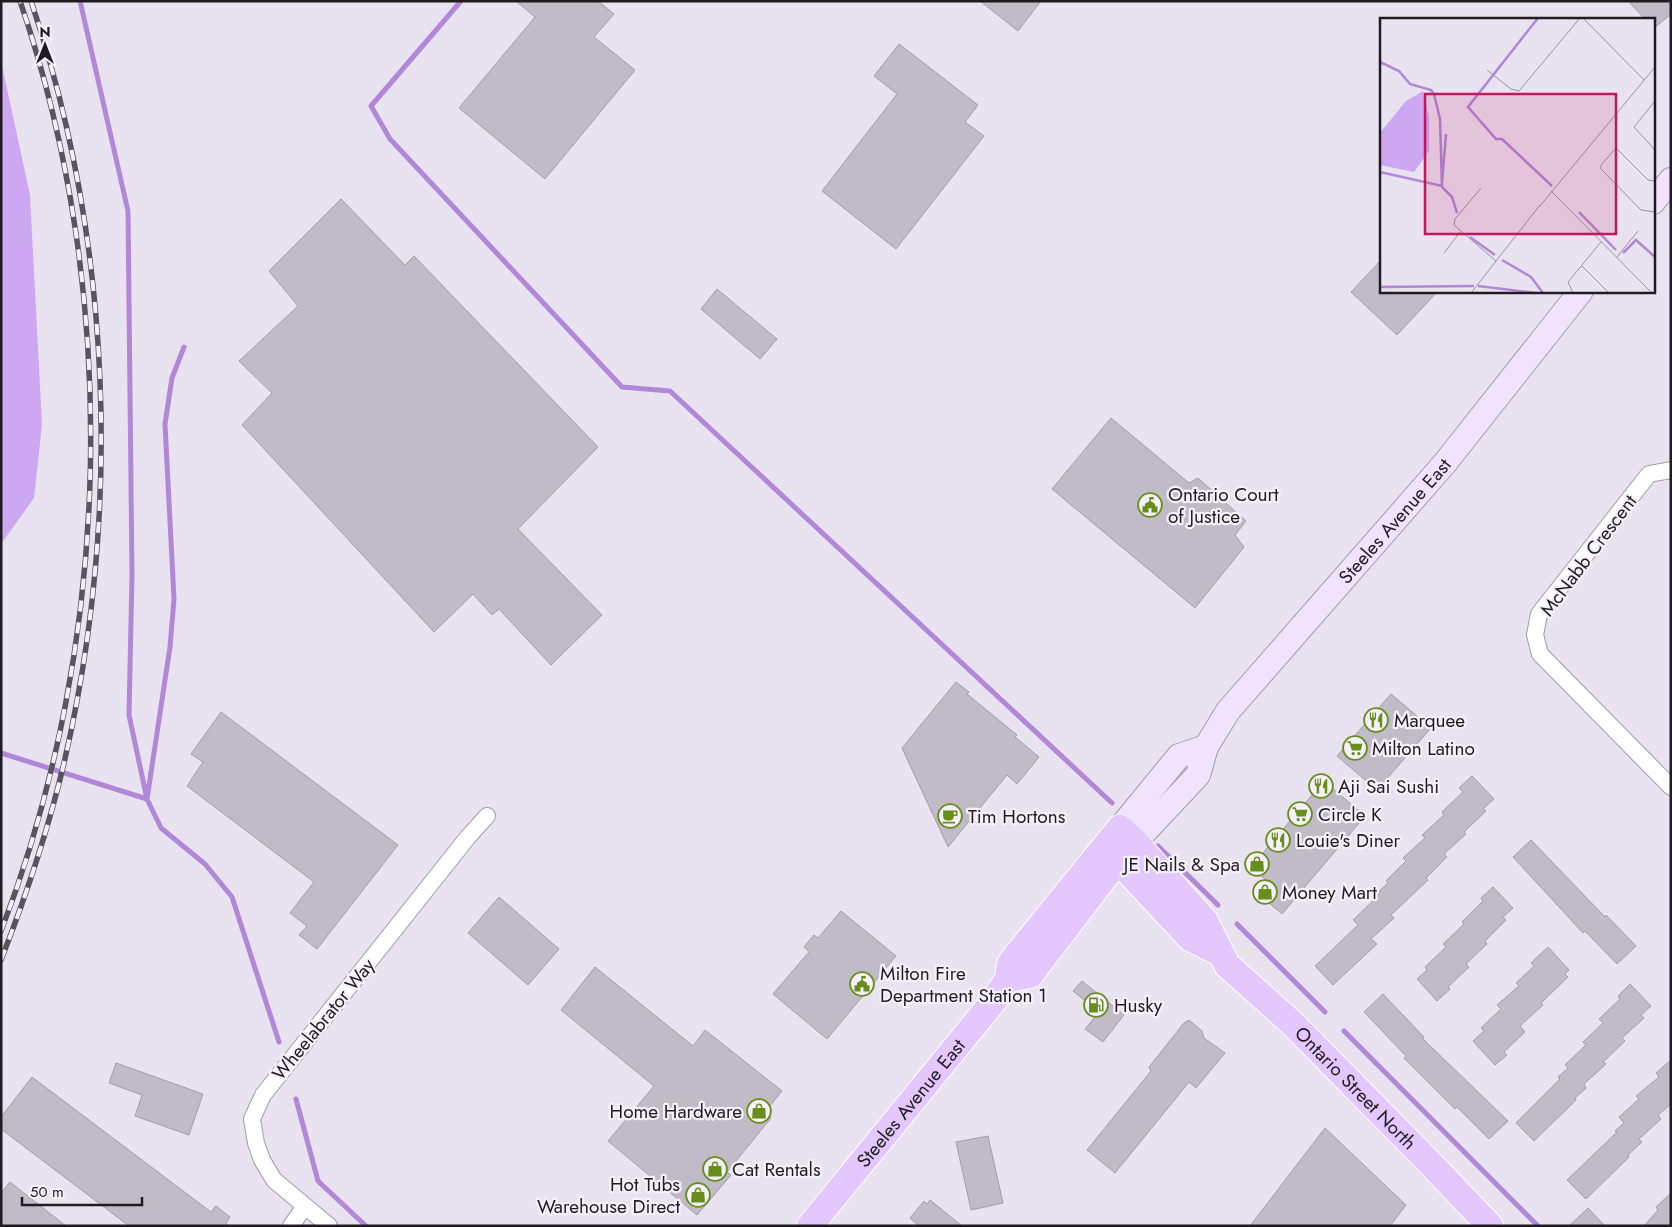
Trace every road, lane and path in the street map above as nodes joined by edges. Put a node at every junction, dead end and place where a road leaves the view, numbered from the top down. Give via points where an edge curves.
1 (1671, 180) edge
2 (1654, 201) edge
3 (1580, 292) edge
4 (1671, 470) edge
5 (1671, 787) edge
6 (487, 816) dead end
7 (1119, 844) junction
8 (305, 1206) junction
9 (291, 1226) edge
10 (329, 1226) edge
11 (810, 1226) edge
12 (1490, 1226) edge

1 - 2 main road
3 - 7 main road, Steeles Avenue East via 1445,463 1228,711 1206,747 1179,756
4 - 5 street, McNabb Crescent via 1649,474 1539,614 1535,635 1540,654
6 - 8 street, Wheelabrator Way via 257,1106 252,1119 262,1160 274,1180
7 - 11 main road, Steeles Avenue East via 1030,976 1008,979 992,1003
7 - 12 main road, Ontario Street North via 1205,921 1227,965 1293,1024
8 - 9 street
8 - 10 street, Wheelabrator Way

